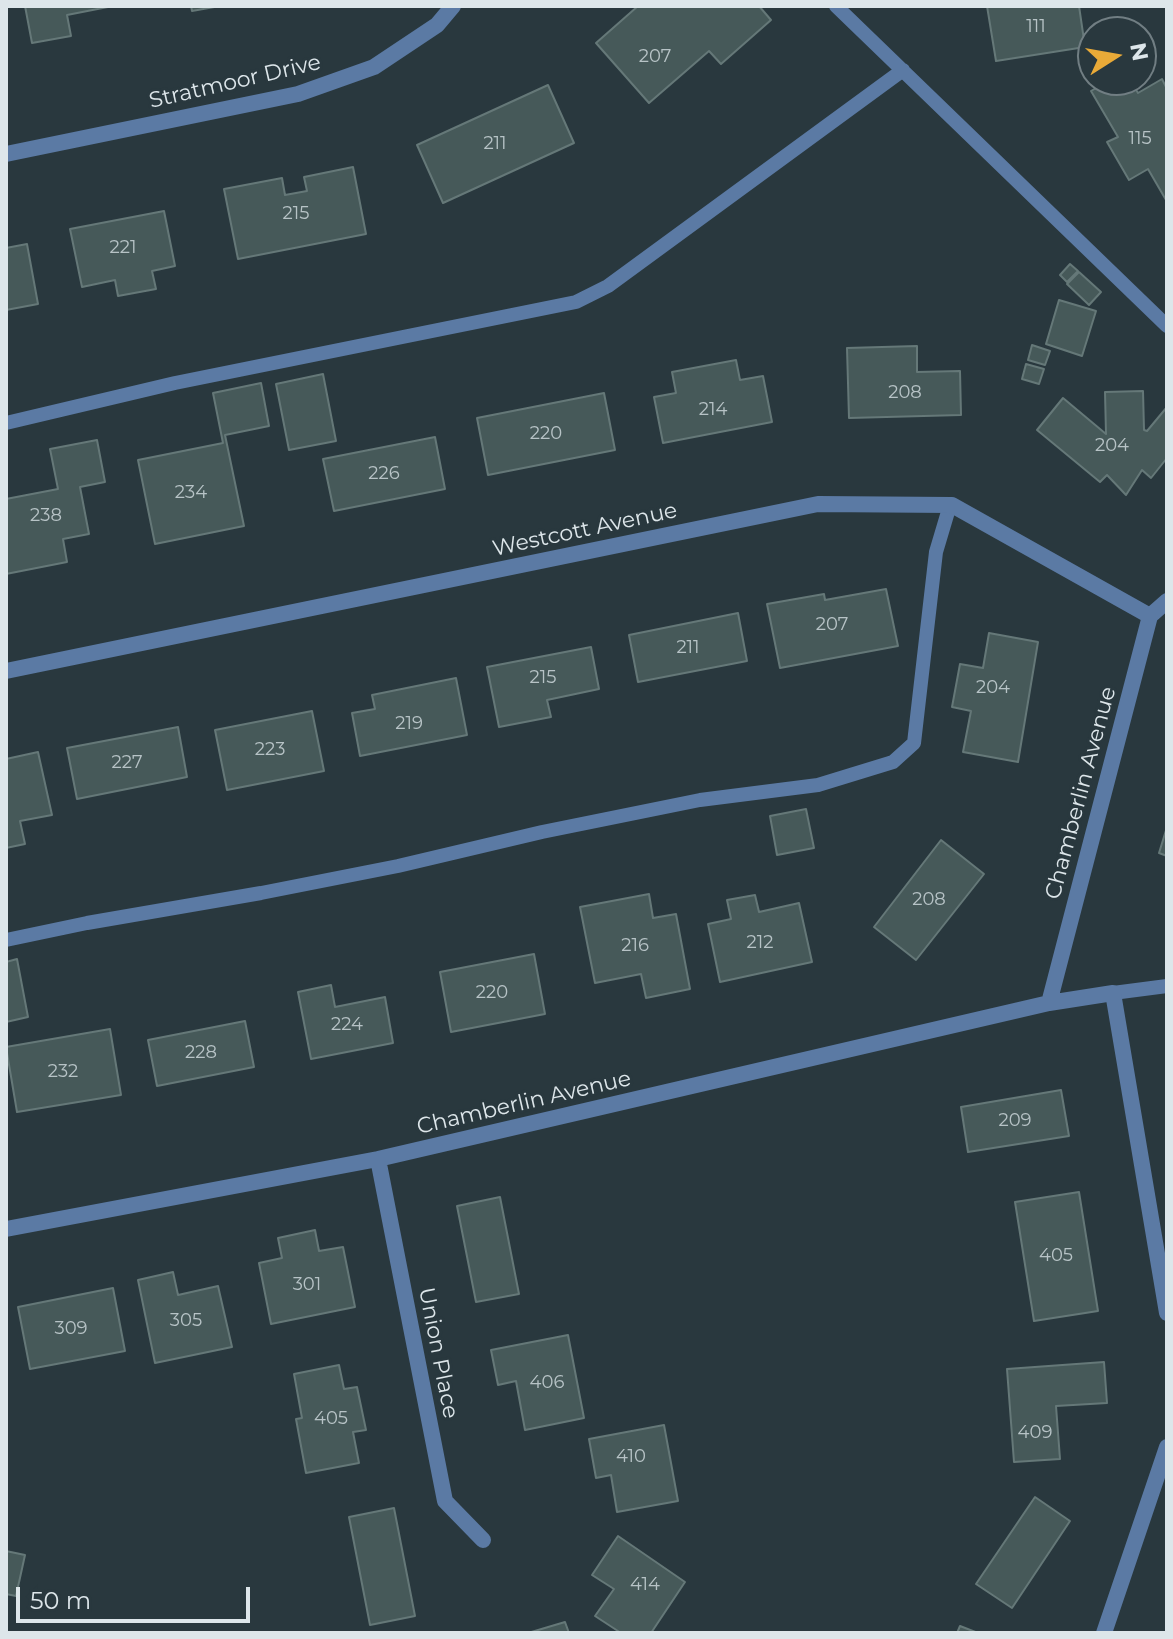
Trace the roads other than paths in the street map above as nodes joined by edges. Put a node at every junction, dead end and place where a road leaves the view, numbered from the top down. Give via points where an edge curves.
1 (453, 6) edge
2 (836, 6) edge
3 (903, 70) junction
4 (6, 154) edge
5 (1167, 326) edge
6 (6, 423) edge
7 (950, 505) junction
8 (1167, 601) edge
9 (1150, 616) junction
10 (6, 671) edge
11 (6, 940) edge
12 (1167, 986) edge
13 (1113, 993) junction
14 (1049, 1003) junction
15 (378, 1159) junction
16 (6, 1229) edge
17 (1167, 1313) edge
18 (1167, 1447) edge
19 (483, 1540) dead end
20 (1104, 1633) edge

1 - 4 street, Stratmoor Drive via 437,25 374,67 298,94
2 - 3 lane
3 - 5 lane
3 - 6 lane via 608,286 576,302 175,383
7 - 9 street, Westcott Avenue
7 - 10 street, Westcott Avenue via 818,504
7 - 11 lane via 936,552 914,743 893,762 818,785 700,800 398,866
8 - 9 street
9 - 14 street, Chamberlin Avenue
12 - 13 lane
13 - 14 street, Chamberlin Avenue
13 - 17 street
14 - 15 street, Chamberlin Avenue
15 - 16 street, Chamberlin Avenue
15 - 19 street, Union Place via 445,1501
18 - 20 street

